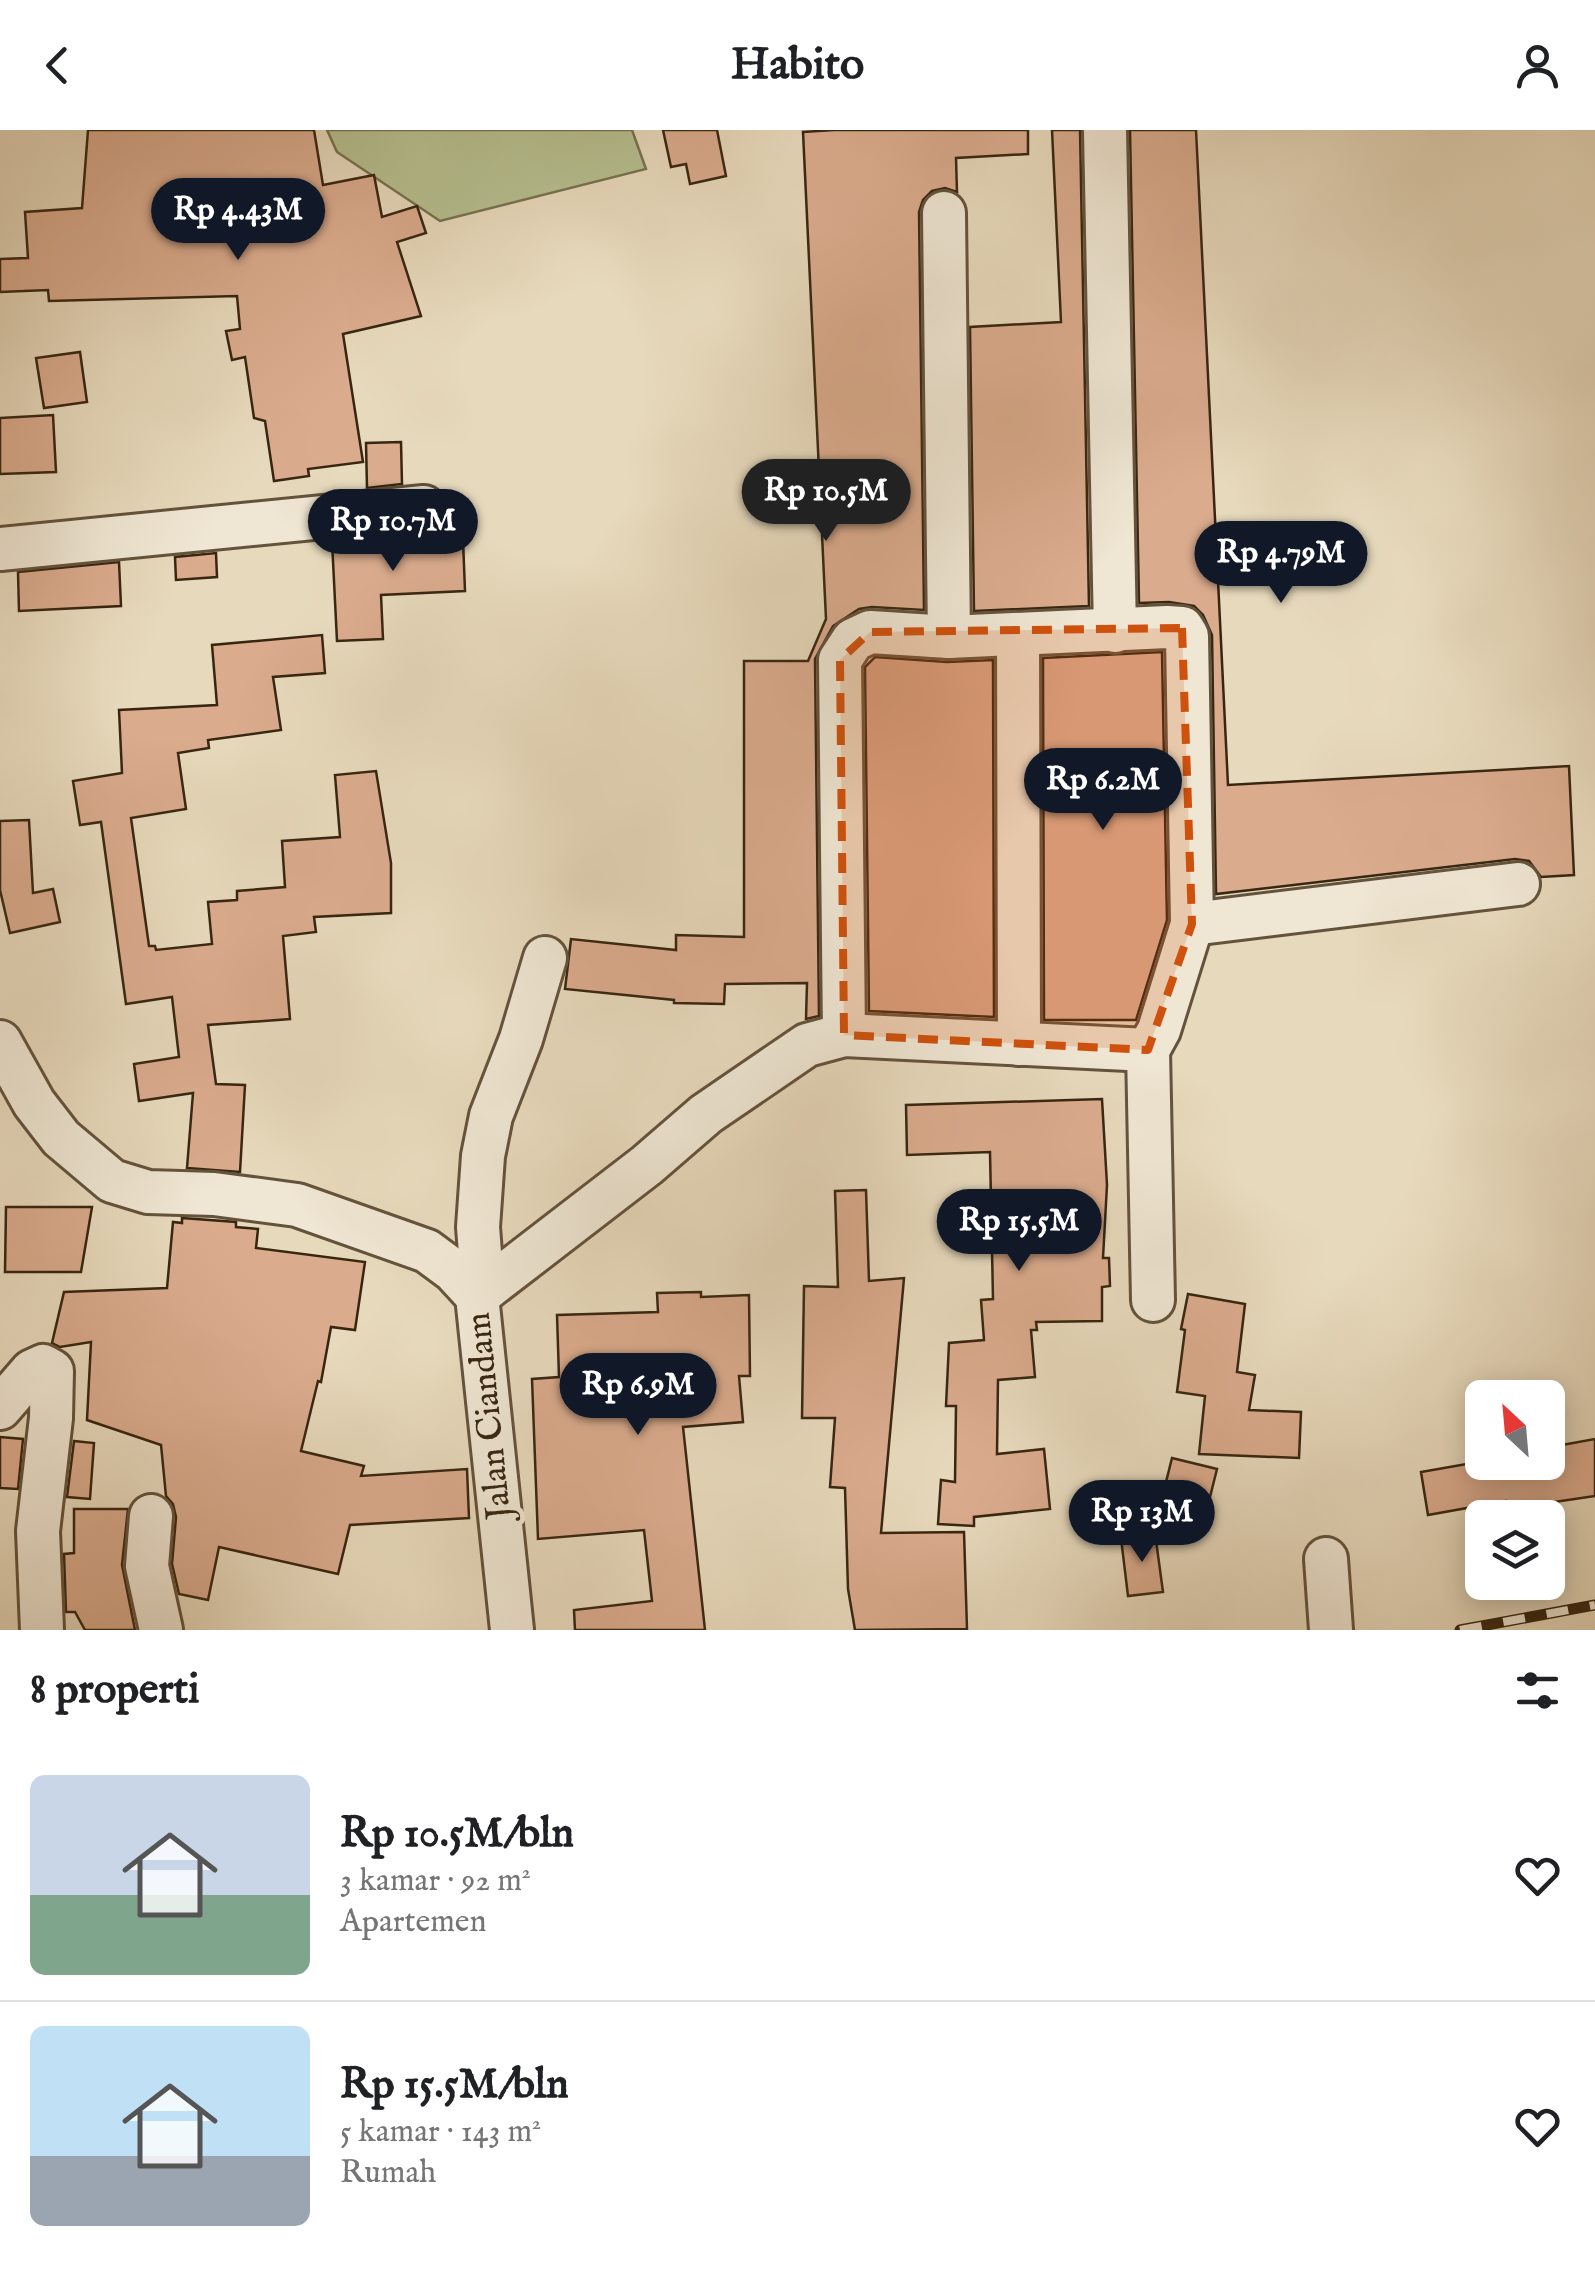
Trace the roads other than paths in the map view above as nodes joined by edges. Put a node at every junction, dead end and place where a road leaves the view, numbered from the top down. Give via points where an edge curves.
1 (1105, 131) edge
2 (944, 213) dead end
3 (424, 506) dead end
4 (0, 550) edge
5 (1115, 631) junction
6 (1018, 634) junction
7 (949, 637) junction
8 (1518, 884) dead end
9 (1192, 924) junction
10 (545, 958) dead end
11 (844, 1036) junction
12 (0, 1042) edge
13 (1020, 1044) junction
14 (1148, 1050) junction
15 (480, 1294) junction
16 (1153, 1300) dead end
17 (0, 1408) edge
18 (151, 1516) dead end
19 (1326, 1559) dead end
20 (42, 1630) edge
21 (161, 1630) edge
22 (512, 1630) edge
23 (1331, 1630) edge

1 - 5 street
2 - 7 street
3 - 4 street
5 - 6 street
5 - 9 street via 1182,628 1187,636
6 - 7 street
6 - 13 street
7 - 11 street via 870,632 853,640 840,660
8 - 9 street
9 - 14 street
10 - 15 street via 483,1156
11 - 13 street
11 - 15 street via 807,1045 706,1114
12 - 15 street, Jalan Ciandam via 61,1138 112,1181 148,1192 297,1204 427,1251
13 - 14 street
14 - 16 street
15 - 22 street, Jalan Ciandam
17 - 20 street via 32,1371 52,1371 38,1531
18 - 21 street via 146,1566
19 - 23 street

